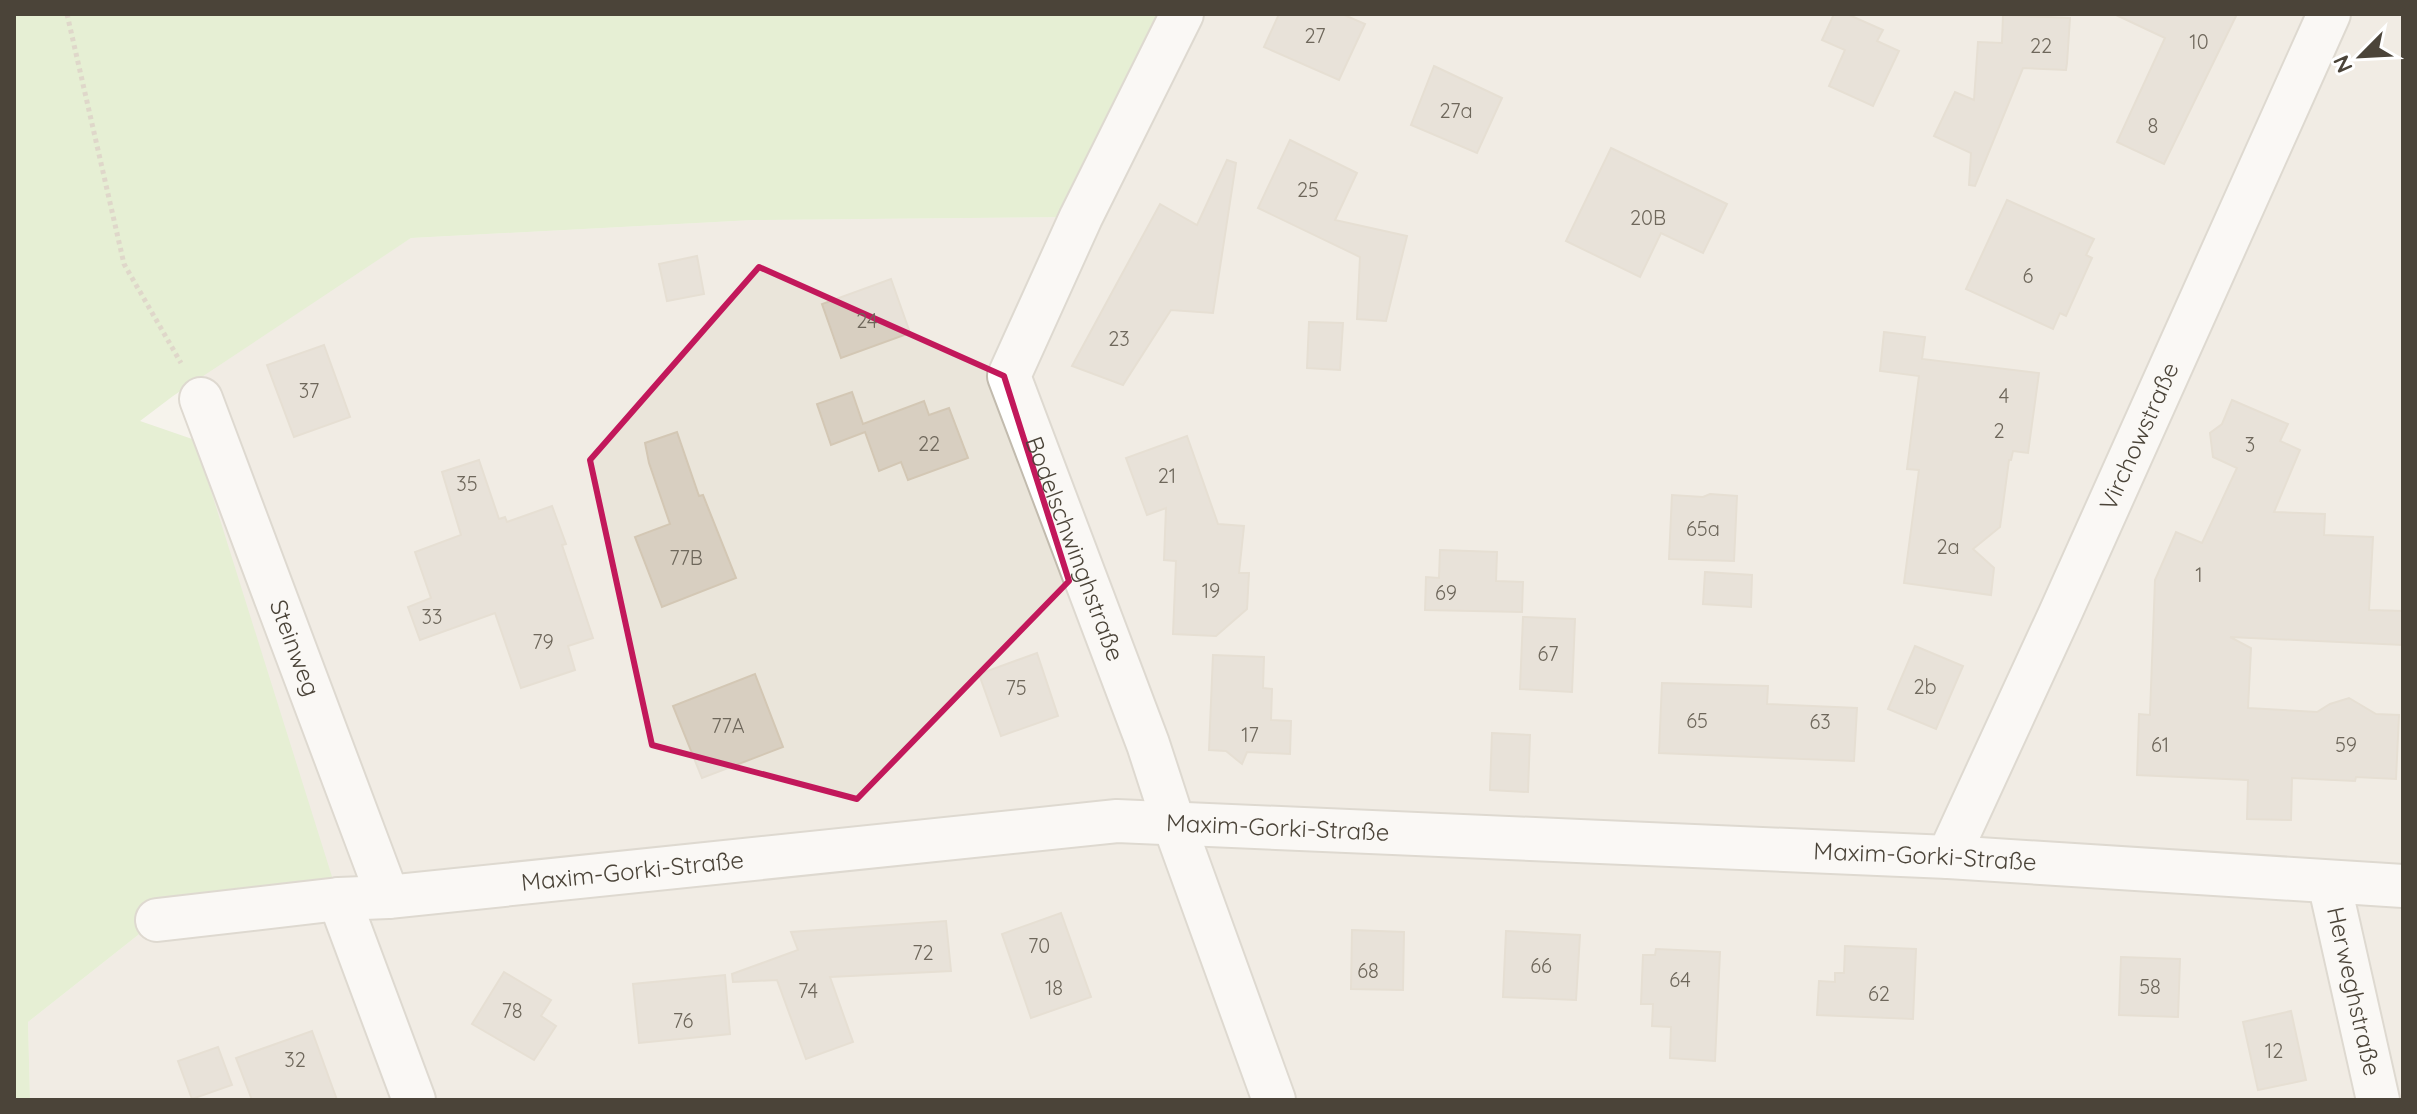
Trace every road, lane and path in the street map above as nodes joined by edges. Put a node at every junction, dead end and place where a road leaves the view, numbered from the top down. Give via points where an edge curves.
1 (67, 14) edge
2 (1182, 14) edge
3 (2329, 14) edge
4 (201, 399) joint
5 (1174, 824) junction
6 (1948, 857) junction
7 (2329, 882) junction
8 (2403, 886) edge
9 (388, 897) junction
10 (339, 899) junction
11 (157, 920) dead end
12 (414, 1100) edge
13 (1274, 1100) edge
14 (2378, 1100) edge

1 - 4 path via 124,264
2 - 5 street, Bodelschwinghstraße via 1009,376
3 - 6 street, Virchowstraße
4 - 9 street, Steinweg
5 - 6 street, Maxim-Gorki-Straße
5 - 9 street, Maxim-Gorki-Straße via 1117,821
5 - 13 street, Bodelschwinghstraße
6 - 7 street, Maxim-Gorki-Straße
7 - 8 street, Maxim-Gorki-Straße
7 - 14 street, Herweghstraße
9 - 10 street, Maxim-Gorki-Straße
10 - 11 street, Maxim-Gorki-Straße
10 - 12 street

